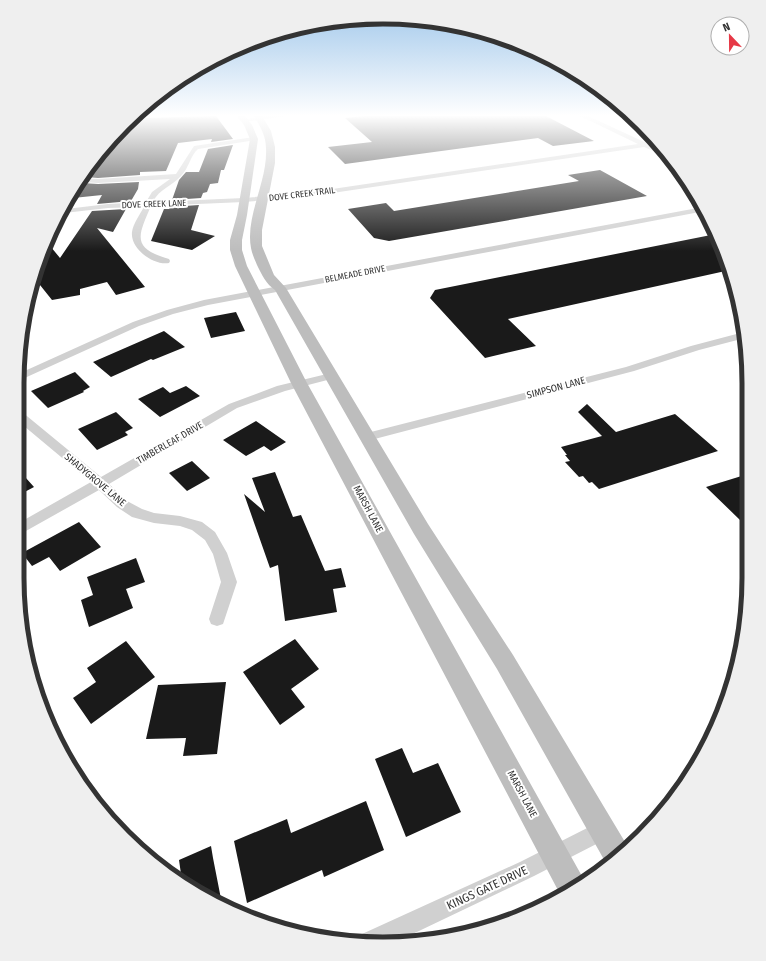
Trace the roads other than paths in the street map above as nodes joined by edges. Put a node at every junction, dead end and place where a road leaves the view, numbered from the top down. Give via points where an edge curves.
1 (188, 161) edge
2 (250, 161) edge
3 (270, 161) edge
4 (537, 161) edge
5 (178, 176) junction
6 (87, 180) edge
7 (264, 199) junction
8 (244, 200) junction
9 (148, 204) junction
10 (697, 210) edge
11 (68, 211) edge
12 (166, 261) dead end
13 (280, 288) junction
14 (255, 293) junction
15 (739, 336) edge
16 (24, 375) edge
17 (331, 376) junction
18 (299, 383) junction
19 (24, 420) edge
20 (367, 437) junction
21 (100, 483) junction
22 (24, 528) edge
23 (217, 619) dead end
24 (603, 830) junction
25 (615, 852) edge
26 (556, 855) junction
27 (571, 883) edge
28 (381, 937) edge

1 - 5 street
2 - 8 main road, MARSH LANE
3 - 7 main road
4 - 7 street, DOVE CREEK TRAIL
5 - 6 street
5 - 9 street via 154,193
7 - 8 street, DOVE CREEK TRAIL
7 - 13 main road via 259,214 256,247 272,283
8 - 9 street, DOVE CREEK LANE
8 - 14 main road, MARSH LANE via 236,250
9 - 11 street, DOVE CREEK LANE
9 - 12 street via 136,230 136,240 152,257
10 - 13 street, BELMEADE DRIVE
13 - 14 street, BELMEADE DRIVE
13 - 17 main road
14 - 16 street, BELMEADE DRIVE via 163,314
14 - 18 main road, MARSH LANE
15 - 20 street, SIMPSON LANE via 630,369
17 - 18 street, TIMBERLEAF DRIVE
17 - 20 main road
18 - 21 street, TIMBERLEAF DRIVE via 256,395 233,406
18 - 26 main road, MARSH LANE
19 - 21 street, SHADYGROVE LANE
20 - 24 main road via 421,529 505,662
21 - 22 street, TIMBERLEAF DRIVE
21 - 23 street, SHADYGROVE LANE via 122,504 137,513 197,526 210,536 220,552 228,582
24 - 25 main road
24 - 26 street, KINGS GATE DRIVE
26 - 27 main road, MARSH LANE
26 - 28 street, KINGS GATE DRIVE

